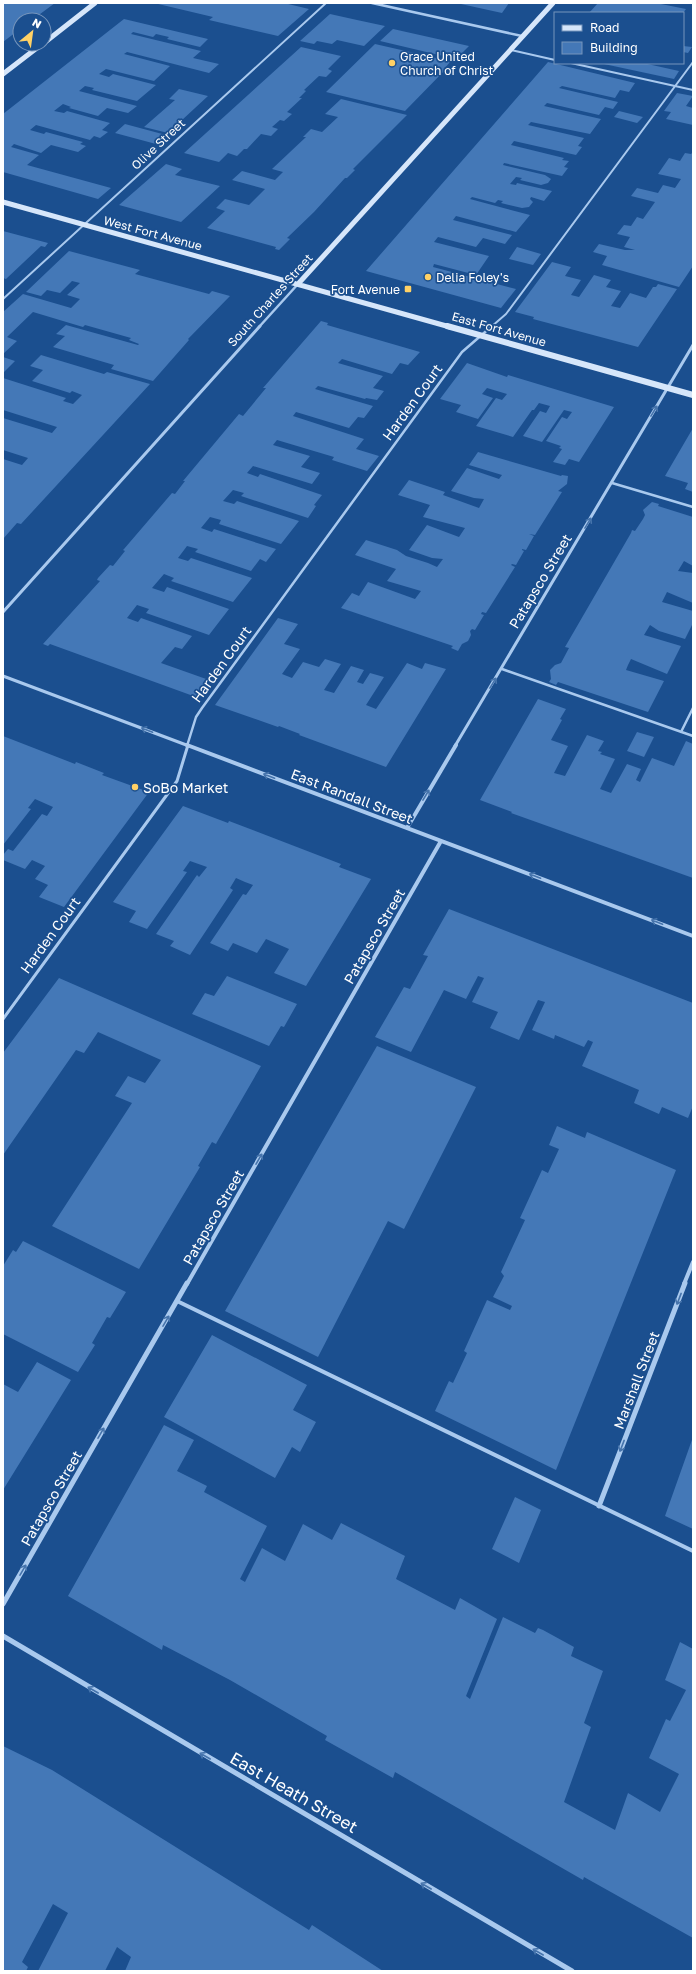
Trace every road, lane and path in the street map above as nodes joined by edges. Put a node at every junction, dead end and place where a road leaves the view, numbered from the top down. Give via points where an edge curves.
1 (95, 3) edge
2 (326, 3) edge
3 (372, 3) edge
4 (553, 3) edge
5 (52, 36) edge
6 (522, 36) junction
7 (510, 50) junction
8 (31, 52) edge
9 (554, 60) edge
10 (693, 62) edge
11 (575, 64) edge
12 (3, 74) edge
13 (674, 86) junction
14 (693, 90) edge
15 (3, 202) edge
16 (84, 224) junction
17 (298, 284) junction
18 (3, 299) edge
19 (482, 335) junction
20 (693, 345) edge
21 (668, 388) junction
22 (693, 395) edge
23 (612, 483) junction
24 (693, 507) edge
25 (3, 612) edge
26 (502, 669) junction
27 (3, 676) edge
28 (693, 708) edge
29 (681, 732) junction
30 (693, 736) edge
31 (188, 746) junction
32 (407, 828) junction
33 (441, 841) junction
34 (693, 936) edge
35 (3, 1019) edge
36 (693, 1262) edge
37 (177, 1301) junction
38 (599, 1506) junction
39 (693, 1551) edge
40 (3, 1604) edge
41 (3, 1636) edge
42 (572, 1971) edge

1 - 5 street
2 - 16 lane, Olive Street
3 - 6 street
4 - 6 street, South Charles Street
6 - 7 street, South Charles Street
7 - 9 lane
7 - 17 street, South Charles Street
8 - 12 street
10 - 13 lane, Harden Court
11 - 13 lane
13 - 14 lane
13 - 19 lane, Harden Court via 506,314
15 - 16 street, West Fort Avenue
16 - 17 street, West Fort Avenue
16 - 18 lane, Olive Street
17 - 19 street, East Fort Avenue
17 - 25 street, South Charles Street
19 - 21 street, East Fort Avenue
19 - 31 lane, Harden Court via 462,352 202,708 196,717
20 - 21 street, Patapsco Street
21 - 22 street, East Fort Avenue
23 -> 21 street, Patapsco Street
23 - 24 lane
26 -> 23 street, Patapsco Street
26 - 29 lane
32 -> 26 street, Patapsco Street
31 -> 27 street, East Randall Street
28 - 29 lane
29 - 30 lane
32 -> 31 street, East Randall Street
31 - 35 lane, Harden Court via 177,781
32 - 33 street, East Randall Street
34 -> 33 street, East Randall Street
37 -> 33 street, Patapsco Street
36 -> 38 street, Marshall Street
37 - 38 lane
40 -> 37 street, Patapsco Street
38 - 39 lane
42 -> 41 street, East Heath Street

